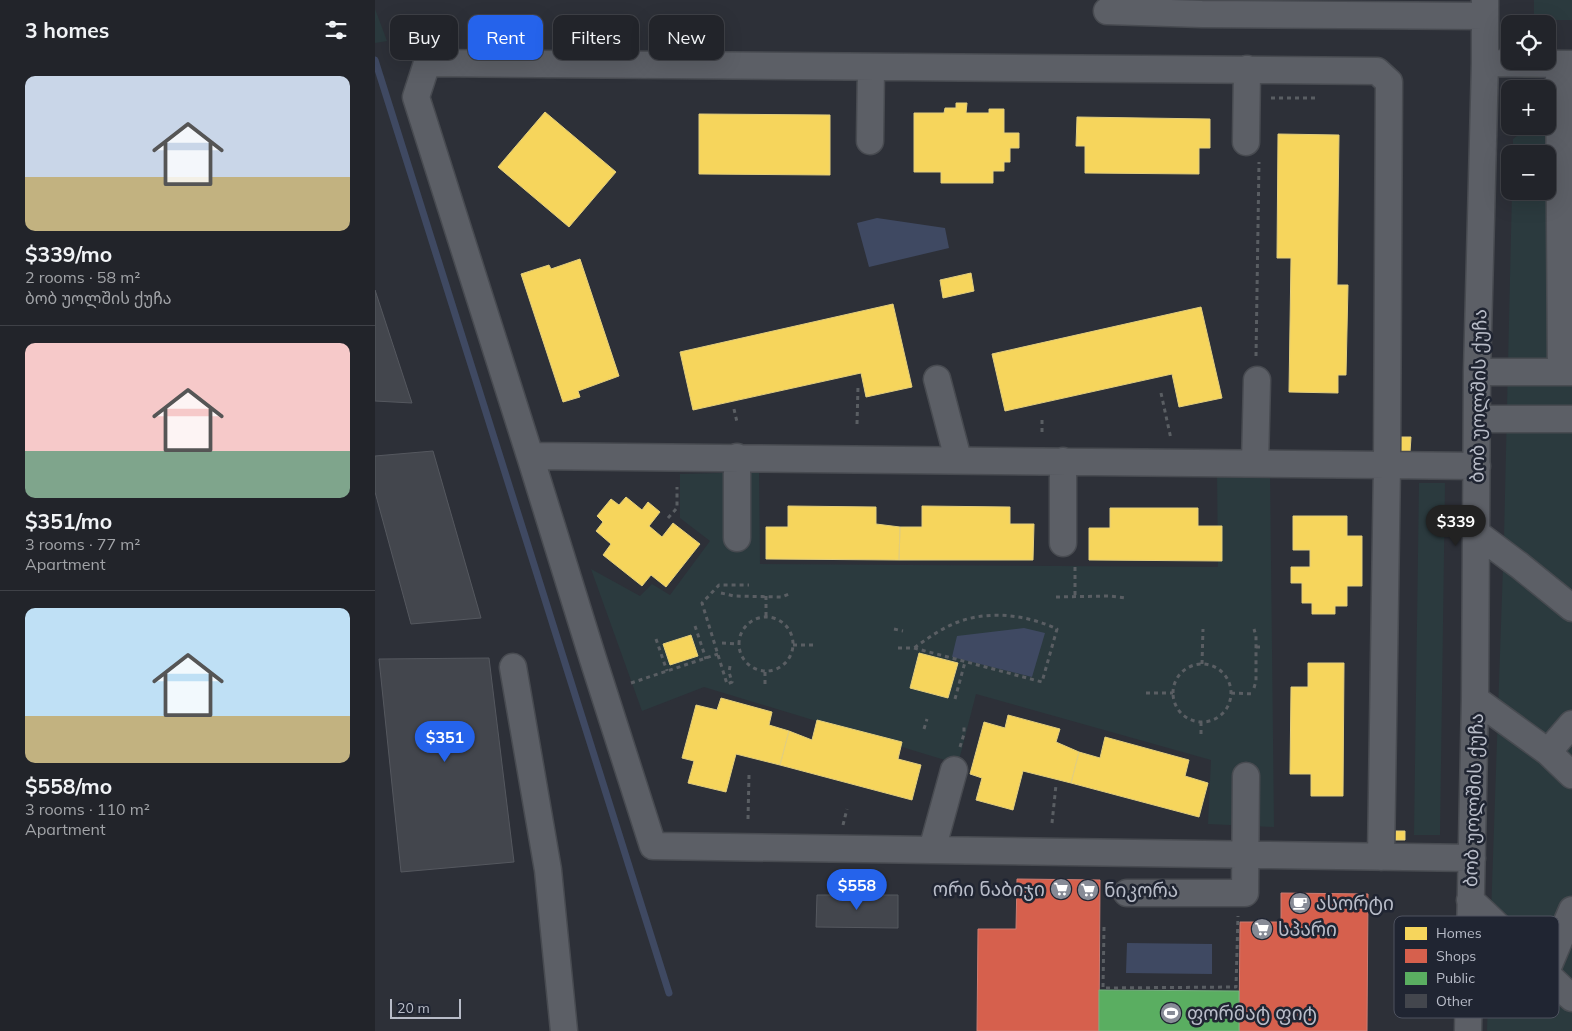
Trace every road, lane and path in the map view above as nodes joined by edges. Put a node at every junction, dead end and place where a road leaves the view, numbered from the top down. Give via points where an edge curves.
1 (1485, 8) edge
2 (1107, 11) dead end
3 (1485, 64) junction
4 (1565, 64) edge
5 (871, 67) junction
6 (1247, 69) junction
7 (1269, 98) dead end
8 (1324, 98) dead end
9 (870, 141) dead end
10 (1252, 148) joint
11 (1256, 369) joint
12 (1477, 372) junction
13 (1566, 372) edge
14 (937, 379) dead end
15 (858, 387) dead end
16 (1161, 393) dead end
17 (734, 409) dead end
18 (1042, 418) dead end
19 (1477, 419) junction
20 (1572, 419) edge
21 (737, 422) dead end
22 (857, 424) dead end
23 (1042, 432) dead end
24 (530, 456) junction
25 (737, 457) junction
26 (958, 460) junction
27 (1063, 461) junction
28 (1171, 462) junction
29 (1255, 463) junction
30 (1387, 465) junction
31 (1477, 466) junction
32 (677, 487) dead end
33 (668, 518) dead end
34 (1476, 533) junction
35 (737, 538) dead end
36 (1063, 543) dead end
37 (749, 585) dead end
38 (721, 593) dead end
39 (789, 594) dead end
40 (767, 596) junction
41 (1056, 597) dead end
42 (1126, 598) dead end
43 (1572, 608) edge
44 (767, 617) junction
45 (695, 626) dead end
46 (894, 629) dead end
47 (1203, 629) dead end
48 (1255, 630) dead end
49 (903, 631) dead end
50 (657, 638) dead end
51 (722, 643) dead end
52 (738, 644) junction
53 (793, 645) junction
54 (816, 645) dead end
55 (1256, 647) junction
56 (1262, 647) dead end
57 (898, 648) dead end
58 (914, 648) junction
59 (718, 654) junction
60 (706, 659) junction
61 (965, 662) junction
62 (1203, 664) junction
63 (730, 666) dead end
64 (513, 667) dead end
65 (667, 671) junction
66 (765, 672) junction
67 (631, 683) dead end
68 (765, 688) dead end
69 (1254, 688) dead end
70 (1146, 693) dead end
71 (1173, 693) junction
72 (1231, 694) junction
73 (1254, 694) dead end
74 (955, 699) dead end
75 (1475, 699) junction
76 (927, 719) dead end
77 (1201, 722) junction
78 (1572, 724) edge
79 (964, 725) dead end
80 (924, 729) dead end
81 (1201, 737) dead end
82 (961, 742) dead end
83 (1548, 752) junction
84 (954, 770) dead end
85 (749, 775) dead end
86 (1572, 775) edge
87 (1246, 776) dead end
88 (1056, 785) dead end
89 (748, 819) dead end
90 (1052, 823) dead end
91 (932, 850) junction
92 (1246, 854) junction
93 (1381, 857) junction
94 (1472, 858) junction
95 (1127, 893) dead end
96 (1238, 893) junction
97 (1470, 900) junction
98 (1572, 910) edge
99 (1470, 916) edge
100 (1489, 916) edge
101 (1104, 927) dead end
102 (1559, 941) edge
103 (1559, 986) edge
104 (1572, 998) edge
105 (1468, 1018) edge
106 (564, 1031) edge
107 (1468, 1031) edge

1 - 2 street via 1212,14
1 - 3 street, ბობ უოლშის ქუჩა
3 - 4 street
3 - 12 street, ბობ უოლშის ქუჩა
4 - 13 street
5 - 6 street
5 - 9 street
5 - 24 street via 427,63 416,97
6 - 10 street
6 - 30 street via 1377,71 1389,82
7 - 8 path
10 - 11 path
11 - 29 street
12 - 13 street
12 - 19 street, ბობ უოლშის ქუჩა
14 - 26 street
15 - 22 path
16 - 28 path via 1171,433
17 - 21 path
18 - 23 path
19 - 20 street
19 - 31 street, ბობ უოლშის ქუჩა
24 - 25 street
24 - 91 street via 653,846
25 - 26 street
25 - 35 street
26 - 27 street
27 - 28 street
27 - 36 street
28 - 29 street
29 - 30 street
30 - 31 street
30 - 93 street
31 - 34 street, ბობ უოლშის ქუჩა
32 - 33 path via 677,508
34 - 43 street
34 - 75 street, ბობ უოლშის ქუჩა
37 - 59 path via 719,585 702,603
38 - 40 path
39 - 40 path
40 - 44 path
41 - 42 path
44 - 52 path via 747,625 739,636
44 - 53 path via 788,629
45 - 60 path
46 - 49 path
47 - 62 path
48 - 55 path
50 - 65 path
51 - 52 path
52 - 66 path via 743,660
53 - 54 path
53 - 66 path via 785,664
55 - 56 path
55 - 69 path
57 - 58 path
58 - 61 path
58 - 61 path via 938,631 960,621 985,616 1030,619 1057,630 1042,682
59 - 60 path
59 - 63 path via 727,684 733,682
60 - 65 path
61 - 74 path
62 - 71 path via 1185,669 1179,675
62 - 72 path via 1212,665 1226,676
64 - 106 street via 548,870
65 - 67 path
66 - 68 path
70 - 71 path
71 - 77 path via 1181,713
72 - 73 path
72 - 77 path via 1225,710
75 - 83 street
75 - 94 street, ბობ უოლშის ქუჩა
76 - 80 path
77 - 81 path
78 - 83 street
79 - 82 path
83 - 86 street
84 - 91 street
85 - 89 path
87 - 92 street
88 - 90 path
91 - 92 street
92 - 93 street
92 - 96 street via 1245,893
93 - 94 street
94 - 97 street, ბობ უოლშის ქუჩა
95 - 96 street
96 - 101 path via 1236,987 1103,988
97 - 99 street, ბობ უოლშის ქუჩა
97 - 100 street
98 - 102 street
103 - 104 street
105 - 107 street, ბობ უოლშის ქუჩა

